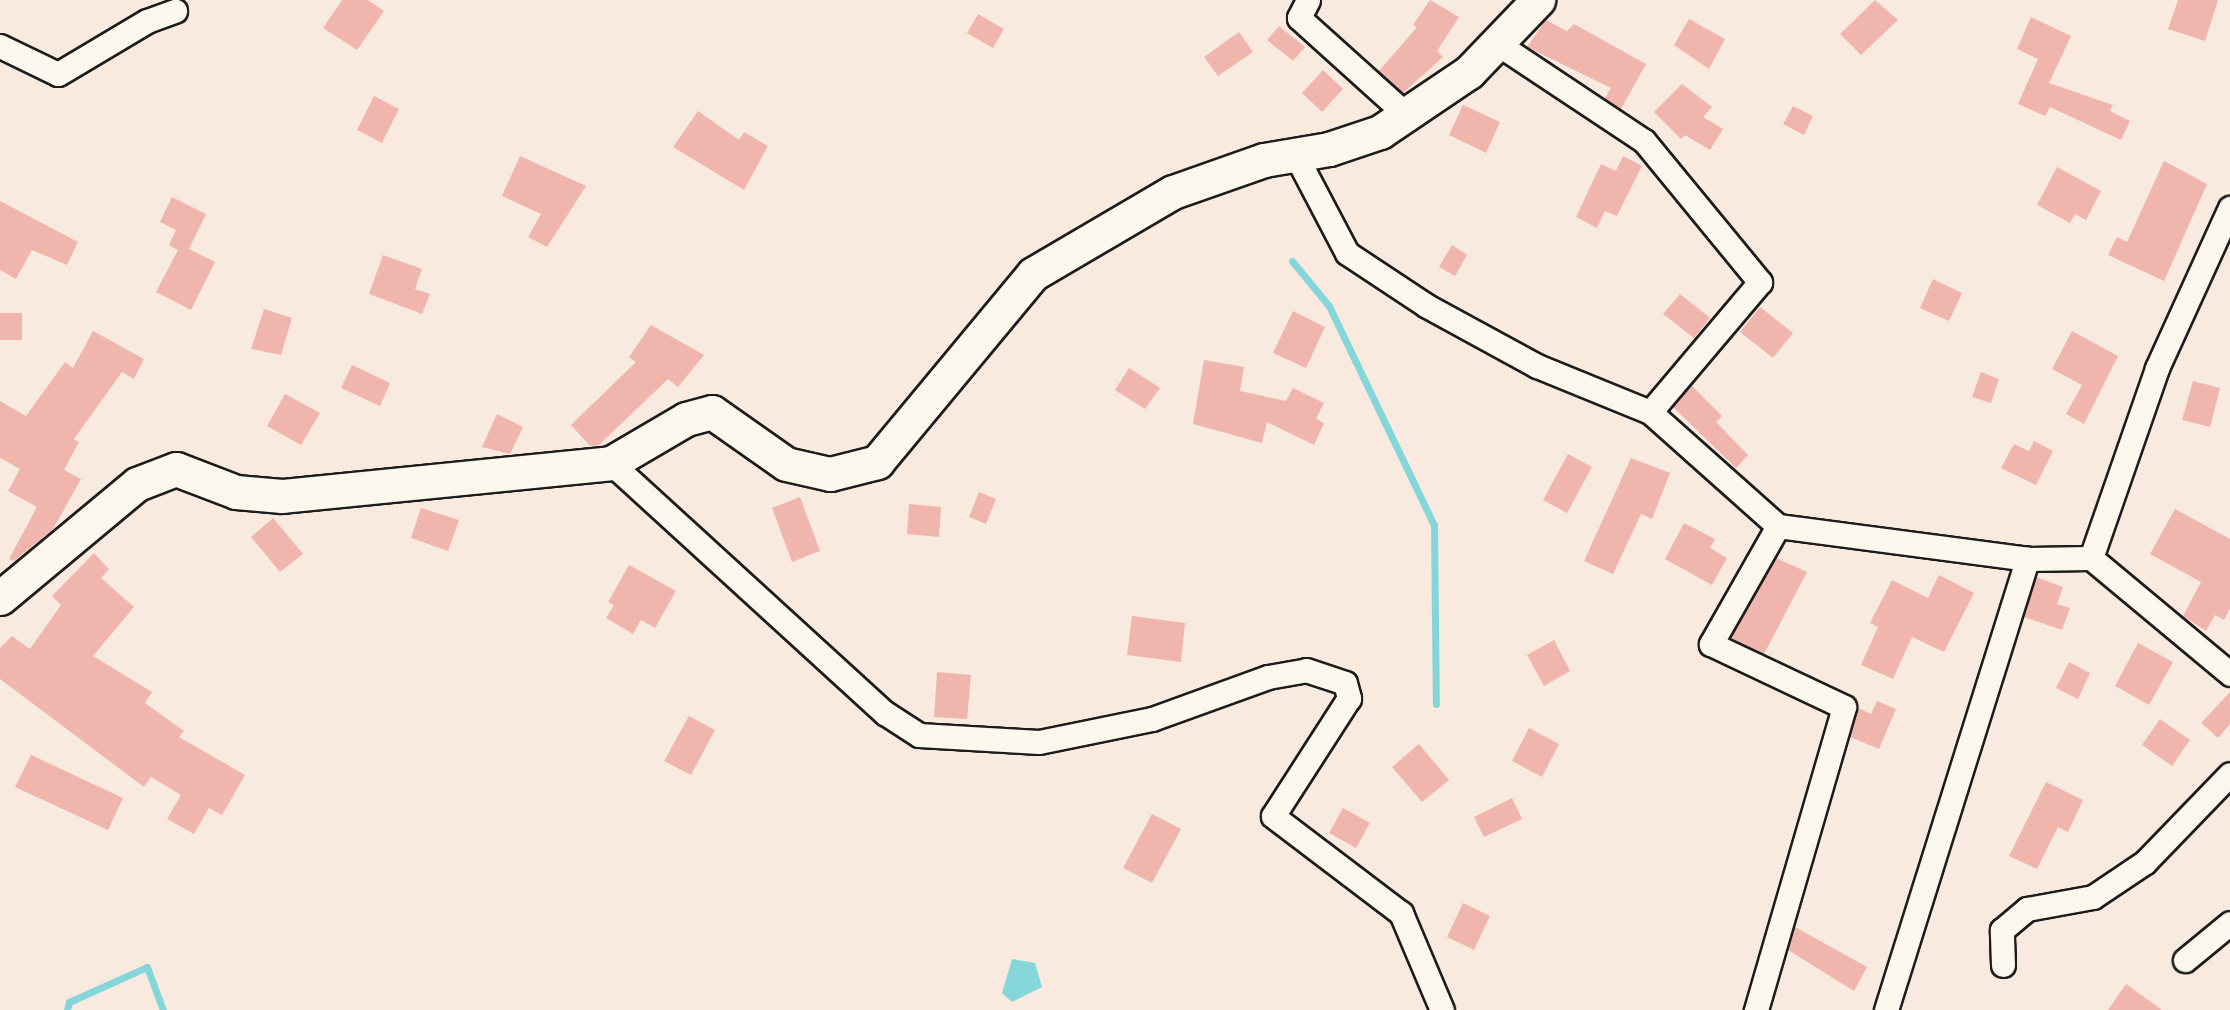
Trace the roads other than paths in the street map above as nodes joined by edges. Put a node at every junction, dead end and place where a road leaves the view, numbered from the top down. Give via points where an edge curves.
1 (1308, 0) edge
2 (1538, 0) edge
3 (175, 11) dead end
4 (1498, 44) junction
5 (0, 46) edge
6 (1408, 116) junction
7 (1294, 152) junction
8 (2230, 208) edge
9 (1650, 412) junction
10 (611, 463) junction
11 (1778, 526) junction
12 (2091, 558) junction
13 (2026, 559) junction
14 (0, 598) edge
15 (2230, 674) edge
16 (2230, 774) edge
17 (2230, 923) edge
18 (2185, 960) dead end
19 (2003, 965) dead end
20 (1442, 1010) edge
21 (1756, 1010) edge
22 (1886, 1010) edge

1 - 6 street via 1299,18
2 - 4 main road
3 - 5 street via 147,21 58,74
4 - 6 main road
4 - 9 street via 1644,141 1759,282
6 - 7 main road via 1356,141
7 - 9 street via 1347,253 1427,306 1537,366
7 - 10 main road via 1173,192 1033,274 877,461 830,474 786,464 712,412 686,419
8 - 12 street via 2157,368
9 - 11 street
10 - 14 main road via 282,496 236,492 176,469 137,484
10 - 20 street via 885,713 919,735 1038,742 1152,719 1268,677 1306,670 1345,683 1349,698 1273,816 1401,913
11 - 13 street
11 - 21 street via 1711,644 1844,707
12 - 13 street
12 - 15 street
13 - 22 street
16 - 19 street via 2145,862 2093,897 2027,909 2002,930
17 - 18 street

